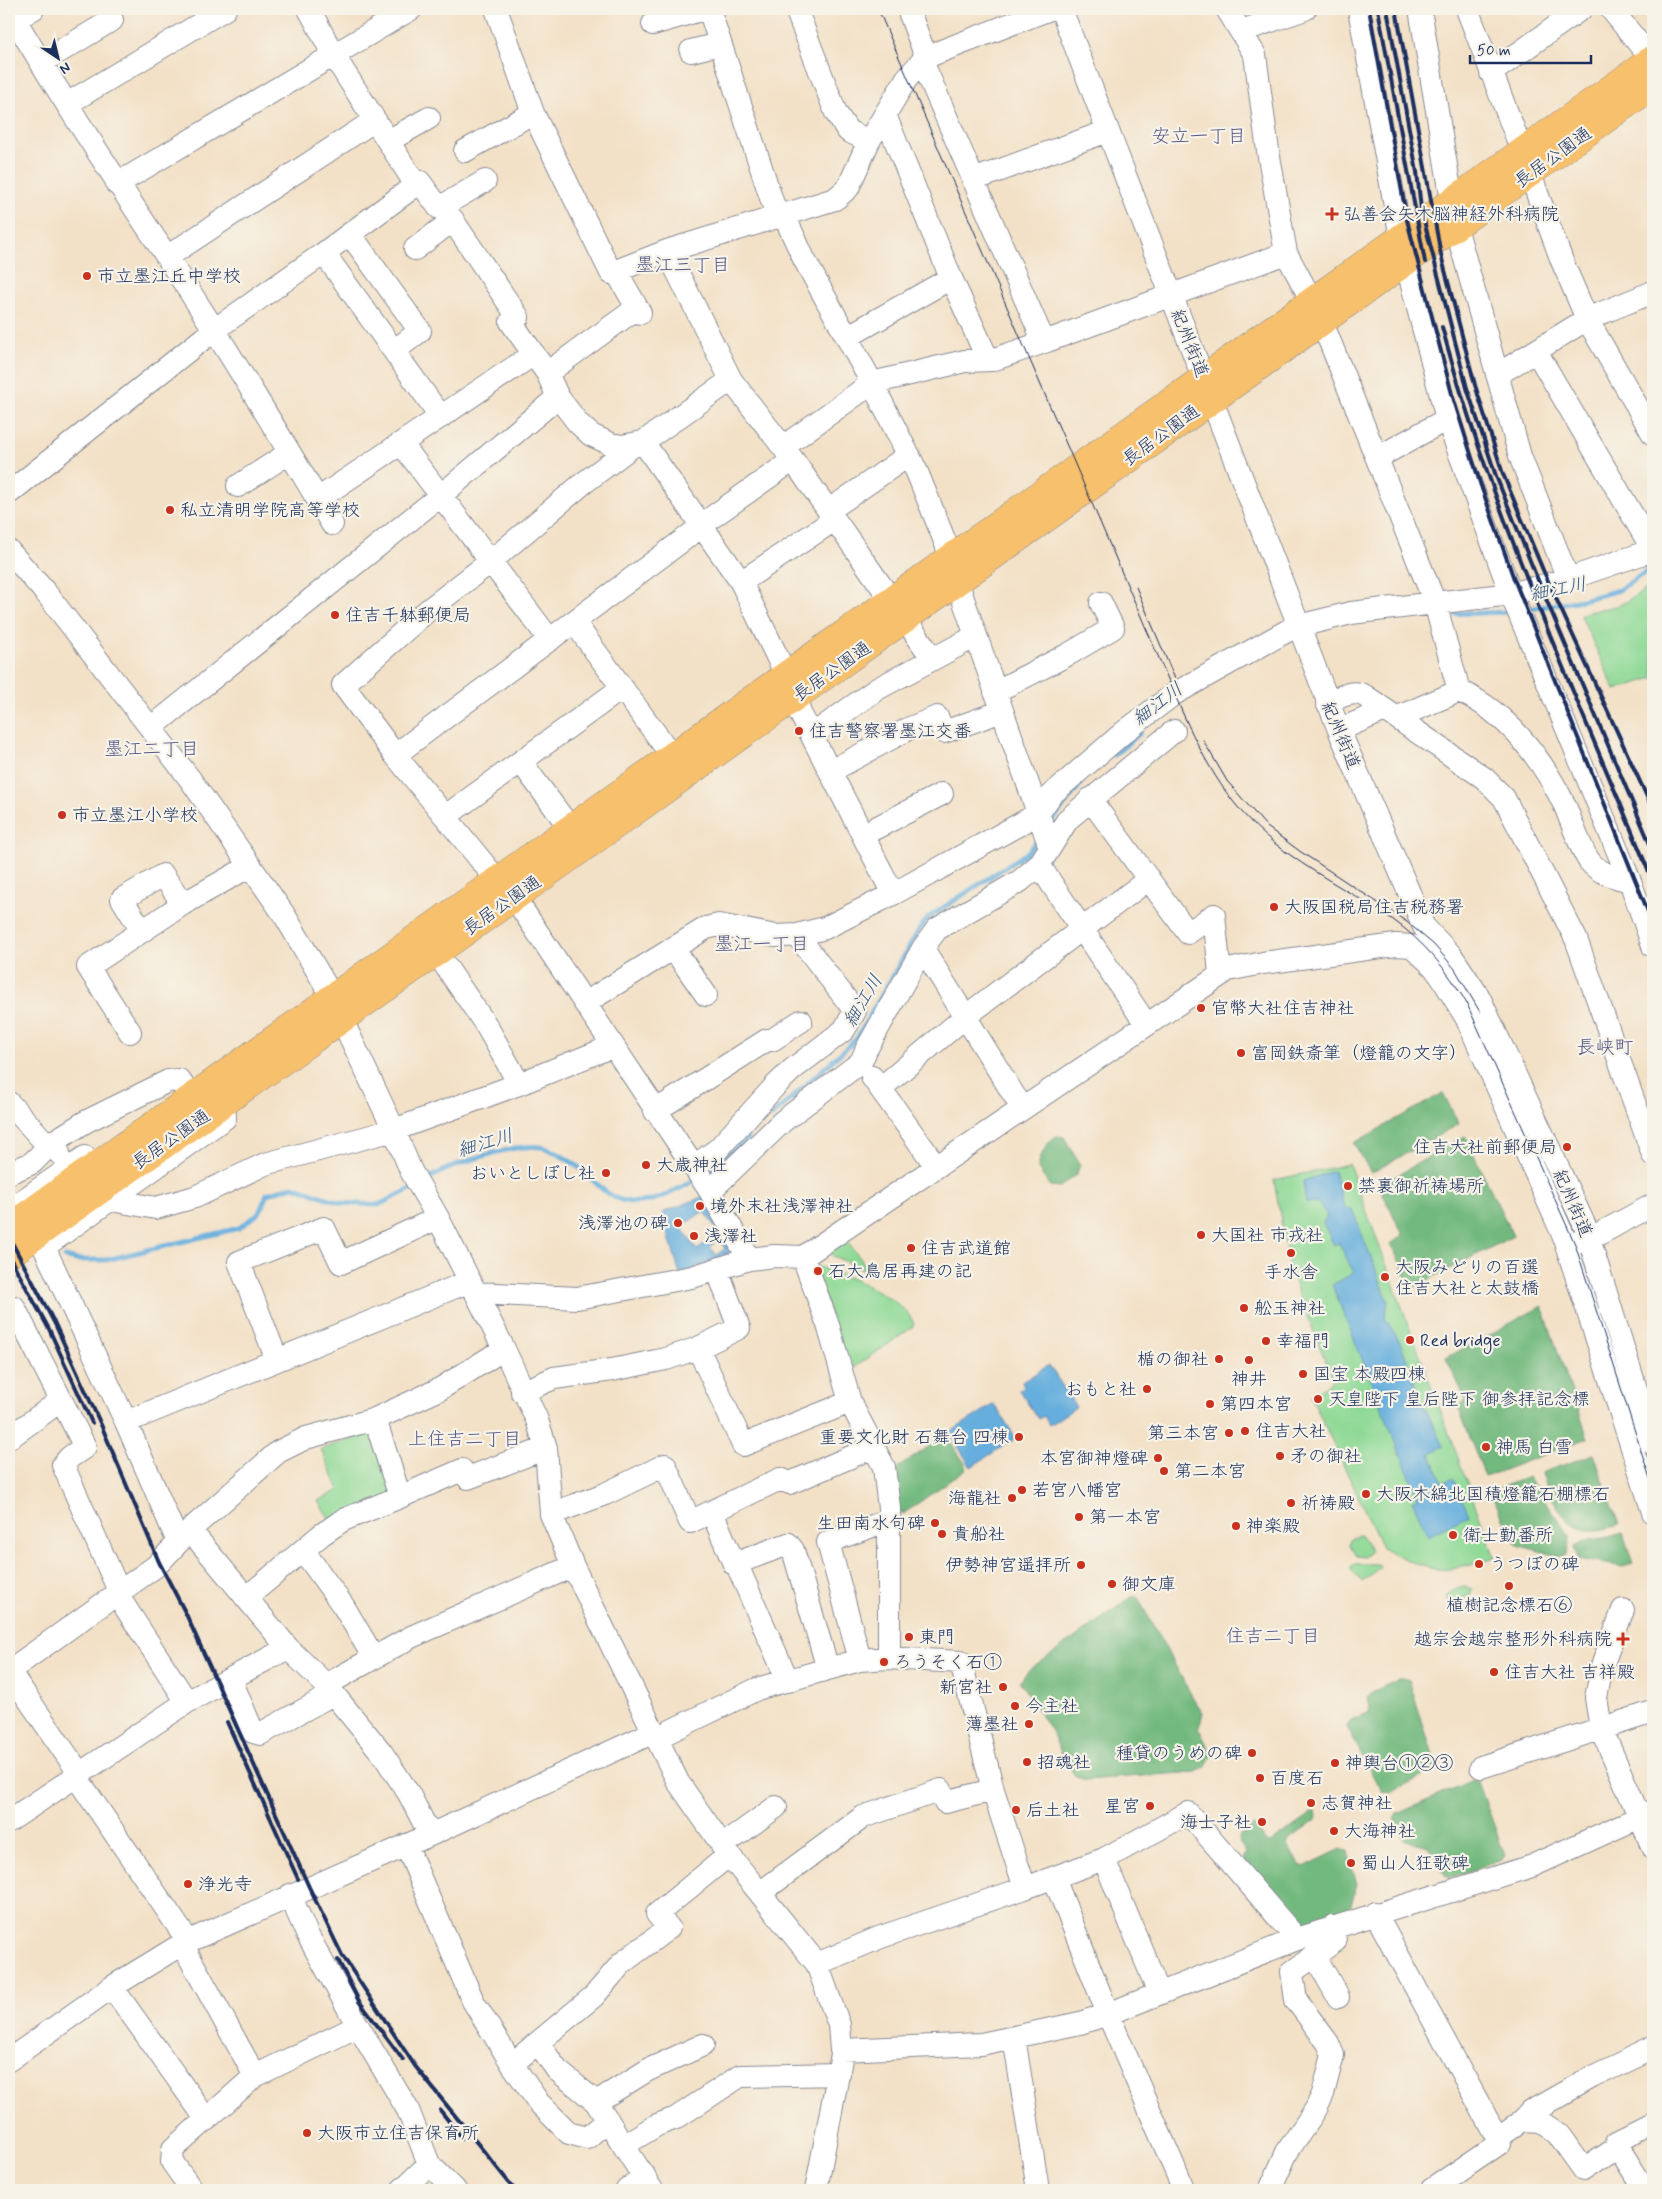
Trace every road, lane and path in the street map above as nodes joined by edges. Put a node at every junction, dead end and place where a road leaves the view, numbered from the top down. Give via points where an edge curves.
1 (225, 9) edge
2 (309, 9) edge
3 (411, 9) edge
4 (496, 9) edge
5 (704, 9) edge
6 (709, 9) edge
7 (796, 9) edge
8 (908, 9) edge
9 (1050, 9) edge
10 (1061, 9) edge
11 (1227, 9) edge
12 (1305, 9) edge
13 (1359, 9) edge
14 (1420, 9) edge
15 (1467, 9) edge
16 (1581, 9) edge
17 (1611, 9) edge
18 (1280, 13) edge
19 (16, 15) edge
20 (112, 20) dead end
21 (654, 24) dead end
22 (1242, 31) junction
23 (720, 44) junction
24 (691, 51) dead end
25 (334, 56) junction
26 (924, 59) junction
27 (42, 62) junction
28 (1653, 66) edge
29 (1491, 72) junction
30 (67, 104) junction
31 (533, 113) junction
32 (885, 116) junction
33 (429, 118) dead end
34 (375, 120) junction
35 (1108, 131) junction
36 (869, 141) junction
37 (388, 142) junction
38 (465, 151) dead end
39 (1526, 163) junction
40 (974, 180) junction
41 (485, 181) dead end
42 (117, 184) junction
43 (416, 185) junction
44 (448, 213) junction
45 (1454, 214) junction
46 (780, 215) junction
47 (350, 234) junction
48 (416, 248) dead end
49 (1403, 250) junction
50 (667, 251) junction
51 (324, 253) junction
52 (1286, 253) junction
53 (167, 257) junction
54 (616, 271) junction
55 (951, 278) junction
56 (1653, 292) edge
57 (1171, 296) junction
58 (1317, 312) junction
59 (1587, 319) junction
60 (214, 330) junction
61 (847, 337) junction
62 (1047, 342) junction
63 (394, 350) junction
64 (1536, 351) junction
65 (534, 354) junction
66 (988, 360) junction
67 (547, 373) junction
68 (1498, 375) junction
69 (731, 380) junction
70 (872, 383) junction
71 (1208, 388) junction
72 (558, 397) junction
73 (441, 417) junction
74 (1447, 419) junction
75 (1653, 434) edge
76 (401, 443) junction
77 (639, 444) junction
78 (289, 453) junction
79 (788, 453) junction
80 (909, 455) junction
81 (1377, 458) junction
82 (238, 486) dead end
83 (9, 493) edge
84 (440, 496) junction
85 (318, 499) junction
86 (831, 515) junction
87 (332, 524) dead end
88 (702, 526) junction
89 (1653, 550) edge
90 (9, 551) edge
91 (490, 562) junction
92 (954, 570) junction
93 (1568, 579) junction
94 (741, 582) junction
95 (1101, 602) dead end
96 (1516, 605) junction
97 (898, 610) junction
98 (1437, 610) junction
99 (574, 622) junction
100 (1302, 635) junction
101 (976, 636) junction
102 (550, 640) junction
103 (933, 659) junction
104 (792, 685) junction
105 (622, 688) junction
106 (1459, 691) junction
107 (998, 701) junction
108 (1327, 703) junction
109 (1391, 714) junction
110 (152, 728) junction
111 (1339, 730) junction
112 (1174, 731) dead end
113 (812, 735) junction
114 (395, 755) junction
115 (672, 756) junction
116 (521, 762) junction
117 (831, 771) junction
118 (942, 794) dead end
119 (1090, 799) junction
120 (1038, 814) junction
121 (446, 816) junction
122 (570, 828) junction
123 (864, 834) junction
124 (1044, 856) junction
125 (250, 866) junction
126 (1149, 879) junction
127 (1630, 881) junction
128 (505, 889) junction
129 (892, 894) junction
130 (183, 904) junction
131 (1424, 927) junction
132 (1083, 930) junction
133 (142, 931) junction
134 (797, 934) junction
135 (1412, 946) junction
136 (1653, 946) edge
137 (673, 948) junction
138 (436, 952) junction
139 (927, 956) dead end
140 (1220, 974) junction
141 (706, 995) dead end
142 (585, 1003) junction
143 (337, 1009) junction
144 (966, 1016) junction
145 (801, 1021) dead end
146 (1146, 1024) junction
147 (130, 1032) dead end
148 (613, 1046) junction
149 (861, 1062) junction
150 (519, 1084) junction
151 (881, 1088) junction
152 (191, 1091) junction
153 (9, 1102) edge
154 (224, 1102) junction
155 (1022, 1108) junction
156 (655, 1111) junction
157 (394, 1130) junction
158 (53, 1142) junction
159 (1653, 1155) edge
160 (936, 1166) junction
161 (68, 1169) junction
162 (694, 1169) junction
163 (9, 1173) edge
164 (710, 1191) junction
165 (111, 1200) junction
166 (19, 1203) dead end
167 (1653, 1205) edge
168 (438, 1218) junction
169 (9, 1228) edge
170 (1589, 1238) junction
171 (1568, 1246) junction
172 (9, 1254) edge
173 (803, 1257) junction
174 (749, 1259) junction
175 (717, 1269) junction
176 (473, 1287) junction
177 (14, 1307) dead end
178 (698, 1348) junction
179 (504, 1349) junction
180 (278, 1360) junction
181 (522, 1392) junction
182 (60, 1401) junction
183 (850, 1402) junction
184 (375, 1418) junction
185 (126, 1422) junction
186 (9, 1438) edge
187 (1653, 1442) edge
188 (874, 1447) junction
189 (546, 1448) junction
190 (400, 1497) junction
191 (710, 1512) junction
192 (1653, 1512) edge
193 (551, 1514) junction
194 (889, 1522) junction
195 (184, 1536) junction
196 (303, 1550) junction
197 (737, 1565) junction
198 (573, 1566) junction
199 (118, 1592) junction
200 (246, 1598) junction
201 (1623, 1610) dead end
202 (288, 1648) junction
203 (374, 1658) junction
204 (887, 1658) junction
205 (860, 1660) junction
206 (10, 1668) edge
207 (828, 1670) junction
208 (231, 1680) junction
209 (788, 1681) junction
210 (329, 1689) junction
211 (187, 1702) junction
212 (1653, 1712) edge
213 (1602, 1728) junction
214 (655, 1735) junction
215 (1481, 1767) dead end
216 (77, 1774) junction
217 (993, 1790) junction
218 (776, 1807) dead end
219 (1647, 1815) edge
220 (9, 1821) edge
221 (430, 1836) junction
222 (406, 1845) junction
223 (1653, 1848) edge
224 (725, 1850) junction
225 (1104, 1859) junction
226 (1054, 1878) junction
227 (1025, 1888) junction
228 (760, 1893) junction
229 (290, 1895) junction
230 (1375, 1913) junction
231 (1333, 1927) junction
232 (1297, 1939) junction
233 (185, 1942) junction
234 (1315, 1956) junction
235 (817, 1964) junction
236 (112, 1987) junction
237 (1159, 1993) junction
238 (1338, 1997) dead end
239 (1108, 2014) junction
240 (358, 2026) junction
241 (1014, 2037) junction
242 (538, 2043) junction
243 (703, 2045) dead end
244 (1653, 2048) edge
245 (841, 2050) junction
246 (9, 2060) edge
247 (512, 2064) junction
248 (839, 2074) junction
249 (255, 2076) junction
250 (602, 2111) junction
251 (207, 2120) junction
252 (1522, 2121) junction
253 (1653, 2124) edge
254 (1497, 2138) junction
255 (1617, 2142) dead end
256 (624, 2145) junction
257 (429, 2164) junction
258 (641, 2186) edge
259 (192, 2190) edge
260 (402, 2190) edge
261 (455, 2190) edge
262 (816, 2190) edge
263 (1038, 2190) edge
264 (1184, 2190) edge
265 (1270, 2190) edge
266 (1431, 2190) edge
267 (1645, 2190) edge

1 - 30 street
2 - 25 street
3 - 25 street
4 - 31 street
5 - 21 street
6 - 23 street
7 - 36 street via 836,113 848,131
8 - 26 street
9 - 26 street
10 - 35 street, 紀州街道
11 - 22 street
12 - 18 street
13 - 49 street
14 - 45 street
15 - 29 street
16 - 29 street
17 - 28 street
18 - 22 street
19 - 27 street
20 - 27 street
22 - 52 street via 1255,55
23 - 24 street
23 - 46 street
25 - 34 street
25 - 42 street
26 - 32 street via 907,78
26 - 40 street
27 - 30 street
28 - 39 highway, 長居公園通
29 - 39 street
30 - 42 street
31 - 38 street
31 - 54 street via 611,273
32 - 36 street
32 - 55 street
33 - 37 street
34 - 37 street
34 - 53 street
35 - 40 street
35 - 57 street, 紀州街道
36 - 46 street via 848,188 835,199
37 - 43 street
39 - 45 highway, 長居公園通
39 - 59 street
40 - 62 street via 1040,336
41 - 44 street
42 - 53 street
43 - 44 street via 420,182 439,208
43 - 47 street
44 - 48 street
44 - 65 street via 518,317 511,322
45 - 49 highway, 長居公園通
45 - 68 street
46 - 50 street
46 - 61 street
47 - 51 street
47 - 63 street via 420,331
49 - 58 highway, 長居公園通
49 - 74 street
50 - 54 street
50 - 69 street
51 - 60 street
51 - 63 street
52 - 57 street
52 - 58 street
53 - 60 street
54 - 67 street via 639,311
55 - 61 street
55 - 66 street
56 - 59 street
57 - 62 street
57 - 71 street, 紀州街道
58 - 71 highway, 長居公園通
58 - 81 street
59 - 64 street
59 - 75 street
60 - 78 street
60 - 83 street
61 - 70 street
62 - 66 street
63 - 73 street
64 - 68 street
64 - 89 street
65 - 67 street
65 - 73 street
66 - 70 street via 965,361
67 - 72 street
68 - 93 street via 1520,456
69 - 77 street
69 - 79 street
70 - 79 street
70 - 80 street
71 - 92 highway, 長居公園通
71 - 100 street, 紀州街道
72 - 77 street via 591,435 611,444
72 - 84 street
73 - 76 street
74 - 81 street
74 - 96 street
76 - 84 street
76 - 85 street
77 - 88 street
77 - 91 street via 581,485
78 - 82 street
78 - 85 street
79 - 86 street
79 - 88 street
80 - 86 street
80 - 92 street
81 - 98 street
84 - 91 street
84 - 110 street
85 - 87 street
86 - 94 street
86 - 97 street
88 - 94 street
88 - 99 street
89 - 93 street
90 - 110 street via 46,592
91 - 102 street
91 - 114 street via 427,611 343,685
92 - 97 highway, 長居公園通
92 - 101 street
93 - 96 street
94 - 104 street
95 - 107 street via 1114,628
96 - 98 street
96 - 127 street
97 - 103 street
97 - 104 highway, 長居公園通
98 - 100 street via 1351,613
98 - 106 street
99 - 102 street
99 - 105 street
100 - 108 street, 紀州街道
100 - 120 street via 1174,694 1051,795
101 - 103 street
101 - 107 street
102 - 114 street
103 - 113 street via 877,689
104 - 113 street via 799,711
104 - 115 highway, 長居公園通
104 - 128 highway, 長居公園通
105 - 115 street
105 - 116 street
106 - 109 street
106 - 127 street via 1475,698 1515,731 1554,782 1590,861 1605,874
107 - 117 street via 944,732 937,718 910,728
107 - 120 street
108 - 109 street via 1358,692
108 - 111 street, 紀州街道
109 - 111 street
109 - 159 street via 1484,778 1504,798 1576,939
110 - 125 street
111 - 131 street, 紀州街道
112 - 119 street
113 - 117 street
114 - 121 street
115 - 122 highway, 長居公園通
116 - 121 street
116 - 122 street
117 - 123 street
118 - 123 street
119 - 124 street via 1068,819
119 - 126 street
120 - 124 street
120 - 129 street
121 - 128 street
122 - 128 highway, 長居公園通
123 - 129 street
124 - 132 street
124 - 149 street via 1020,881 936,929
125 - 130 street
125 - 143 street via 285,916
126 - 132 street
126 - 140 street via 1188,933 1214,915
127 - 136 street
128 - 138 highway, 長居公園通
128 - 142 street
128 - 143 highway, 長居公園通
129 - 134 street via 833,924
130 - 133 street
130 - 133 street via 163,876 122,899
131 - 135 street
131 - 170 street, 紀州街道 via 1450,954 1479,997
132 - 144 street
132 - 146 street
133 - 147 street via 88,967
134 - 137 street via 776,936 719,925 706,928
134 - 162 street via 855,1011 844,1030 793,1069 718,1149
135 - 140 street via 1396,945 1263,963
135 - 171 street, 紀州街道 via 1434,967 1467,1020
137 - 141 street
137 - 142 street
138 - 143 highway, 長居公園通
138 - 150 street via 486,1025
139 - 144 street
140 - 146 street
142 - 148 street
143 - 152 highway, 長居公園通
143 - 154 highway, 長居公園通
143 - 157 street
144 - 151 street
144 - 155 street
145 - 156 street
146 - 155 street
148 - 150 street
148 - 156 street
149 - 151 street
149 - 164 street via 784,1121
150 - 157 street
151 - 160 street
152 - 158 street via 179,1080 168,1081 85,1122
152 - 161 street
152 - 169 highway, 長居公園通
153 - 158 street via 43,1140
154 - 165 street via 225,1118
154 - 172 highway, 長居公園通
155 - 160 street
156 - 162 street
157 - 165 street via 265,1164 195,1197 156,1208
157 - 168 street via 416,1180
158 - 161 street
158 - 163 street via 32,1163
160 - 173 street
161 - 166 street
162 - 164 street
164 - 174 street
165 - 185 street via 44,1247
167 - 170 street
168 - 176 street
168 - 180 street via 341,1263 324,1228 239,1262
170 - 171 street
170 - 187 street, 紀州街道
171 - 192 street, 紀州街道
173 - 174 street
173 - 183 street via 828,1325
174 - 175 street
175 - 176 street via 576,1298
175 - 178 street via 739,1328
176 - 179 street
176 - 180 street
177 - 182 street
178 - 181 street via 656,1361 554,1378
178 - 183 street via 743,1445
179 - 181 street
179 - 184 street via 440,1389
180 - 185 street
181 - 189 street via 537,1420
182 - 186 street
182 - 199 street via 85,1447 63,1465
183 - 188 street
184 - 190 street
184 - 195 street via 306,1438 278,1452
185 - 195 street
188 - 191 street via 790,1483 780,1479
188 - 194 street via 884,1467
189 - 190 street via 468,1478 462,1470
189 - 193 street
190 - 196 street via 342,1520
191 - 193 street via 690,1522 665,1465 605,1494
191 - 197 street
193 - 198 street
194 - 204 street
194 - 205 street via 828,1542
195 - 199 street via 156,1566
195 - 200 street
196 - 200 street
196 - 203 street via 344,1607
197 - 207 street via 788,1544 794,1550
197 - 209 street
198 - 203 street via 411,1637
198 - 214 street
199 - 206 street
199 - 211 street
200 - 202 street
201 - 213 street via 1602,1666 1596,1698
202 - 208 street
202 - 210 street
203 - 210 street
204 - 205 street
204 - 217 street via 961,1662
205 - 207 street
206 - 216 street
207 - 209 street
208 - 210 street via 254,1732 260,1734
208 - 211 street
209 - 214 street via 757,1690
210 - 221 street via 382,1753 409,1794
211 - 216 street
212 - 213 street
213 - 215 street
213 - 219 street
214 - 221 street
214 - 224 street via 678,1782
216 - 220 street
216 - 233 street
217 - 227 street
217 - 228 street via 945,1802 941,1790 863,1817
218 - 224 street
219 - 223 street
219 - 230 street via 1532,1866
221 - 222 street
222 - 229 street
222 - 247 street via 473,2001
224 - 228 street
224 - 242 street via 658,1914 669,1928 622,1962 594,1996
225 - 226 street
225 - 232 street via 1188,1813
225 - 237 street
226 - 227 street
226 - 239 street
227 - 235 street via 882,1937
228 - 235 street
229 - 233 street
229 - 240 street via 307,1934
230 - 231 street
230 - 254 street
231 - 232 street
231 - 234 street via 1335,1941
232 - 237 street
233 - 236 street
233 - 249 street
234 - 238 street
234 - 265 street via 1292,1972 1296,2000 1328,2043 1333,2054 1331,2067 1316,2109 1287,2152
235 - 245 street via 839,2025
236 - 246 street
236 - 251 street
237 - 239 street
239 - 241 street via 1080,2024
239 - 264 street
240 - 249 street
240 - 257 street via 408,2110
241 - 245 street via 981,2044
241 - 263 street
242 - 247 street
242 - 250 street via 557,2070
243 - 250 street via 648,2070
244 - 252 street via 1592,2077 1530,2112
245 - 248 street
247 - 250 street via 539,2103 570,2133 587,2138
248 - 256 street via 740,2076 676,2118 657,2125
248 - 262 street
249 - 251 street
250 - 256 street
251 - 259 street via 173,2149 172,2162
252 - 254 street
252 - 267 street via 1541,2122 1559,2135 1584,2170 1618,2147
253 - 255 street
254 - 266 street via 1500,2143
256 - 258 street
257 - 260 street
257 - 261 street

